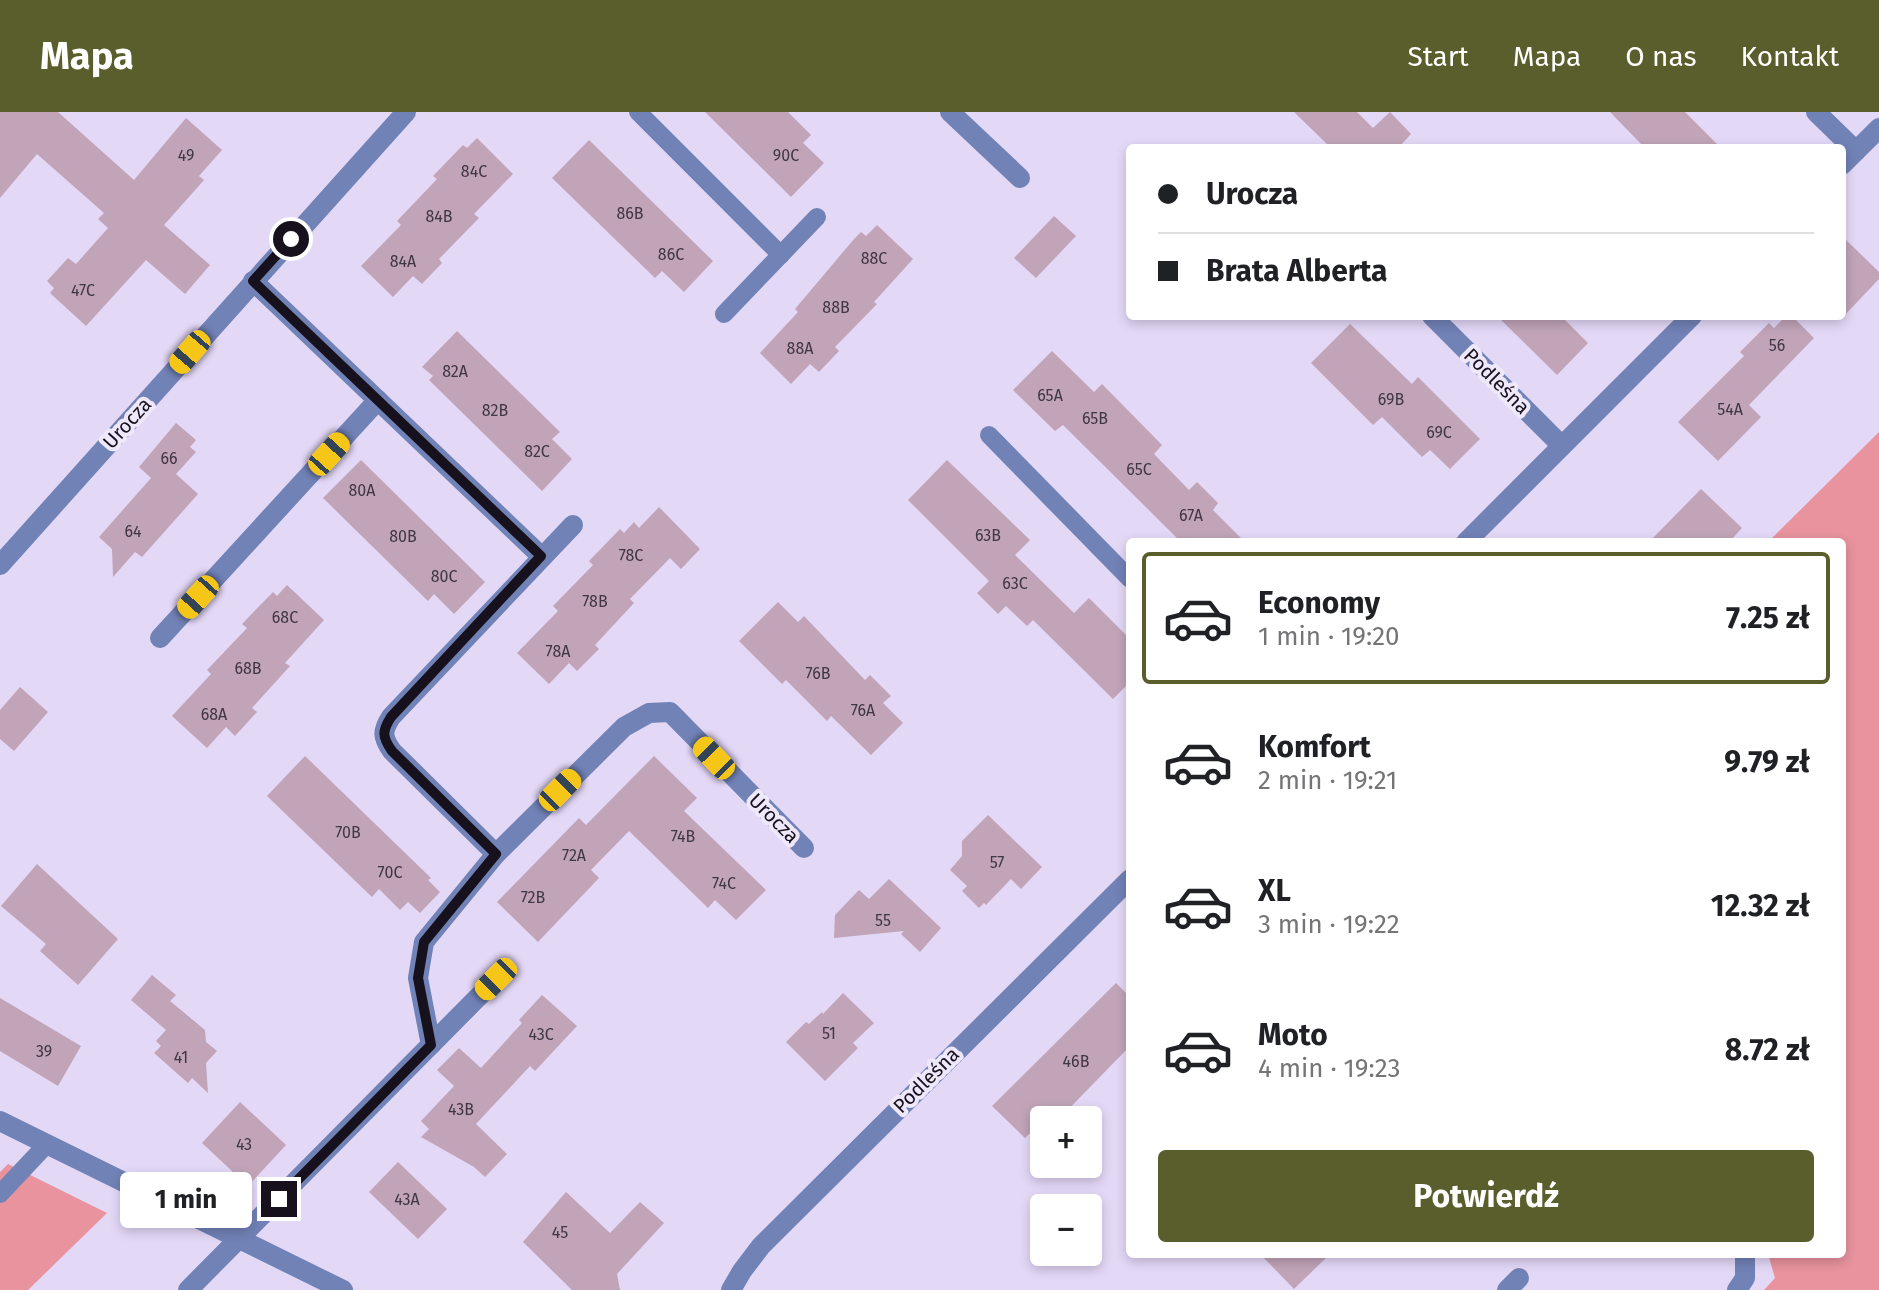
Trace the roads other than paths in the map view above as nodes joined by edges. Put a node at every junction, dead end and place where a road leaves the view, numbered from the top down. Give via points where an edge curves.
1 (406, 112) edge
2 (638, 112) edge
3 (950, 112) edge
4 (1816, 112) edge
5 (1879, 128) edge
6 (1839, 144) edge
7 (1849, 158) edge
8 (1020, 178) dead end
9 (817, 217) dead end
10 (781, 255) junction
11 (253, 281) junction
12 (724, 314) dead end
13 (1436, 320) edge
14 (1688, 320) edge
15 (378, 400) junction
16 (989, 435) dead end
17 (1562, 446) junction
18 (573, 525) dead end
19 (1470, 538) edge
20 (541, 556) junction
21 (0, 565) edge
22 (1126, 575) edge
23 (160, 638) dead end
24 (804, 848) dead end
25 (496, 854) junction
26 (1126, 883) edge
27 (496, 979) dead end
28 (431, 1045) junction
29 (0, 1121) edge
30 (47, 1144) junction
31 (0, 1194) edge
32 (241, 1238) junction
33 (1746, 1261) edge
34 (188, 1290) edge
35 (343, 1290) edge
36 (731, 1290) edge
37 (1737, 1290) edge

1 - 11 street, Urocza
2 - 10 lane
3 - 8 street
4 - 6 street
5 - 7 street
9 - 10 lane
10 - 12 lane
11 - 15 street
11 - 21 street, Urocza
13 - 17 street, Podleśna
14 - 17 street
15 - 20 street
15 - 23 street
16 - 22 lane
17 - 19 street
18 - 20 street
20 - 25 street via 384,728 392,751
24 - 25 street, Urocza via 670,712 649,713 624,727
25 - 28 street, Urocza via 424,942 418,978
26 - 36 street, Podleśna via 761,1246
27 - 28 street
28 - 32 street
29 - 30 street
30 - 31 lane
30 - 32 street
32 - 34 street
32 - 35 street
33 - 37 street via 1745,1278

